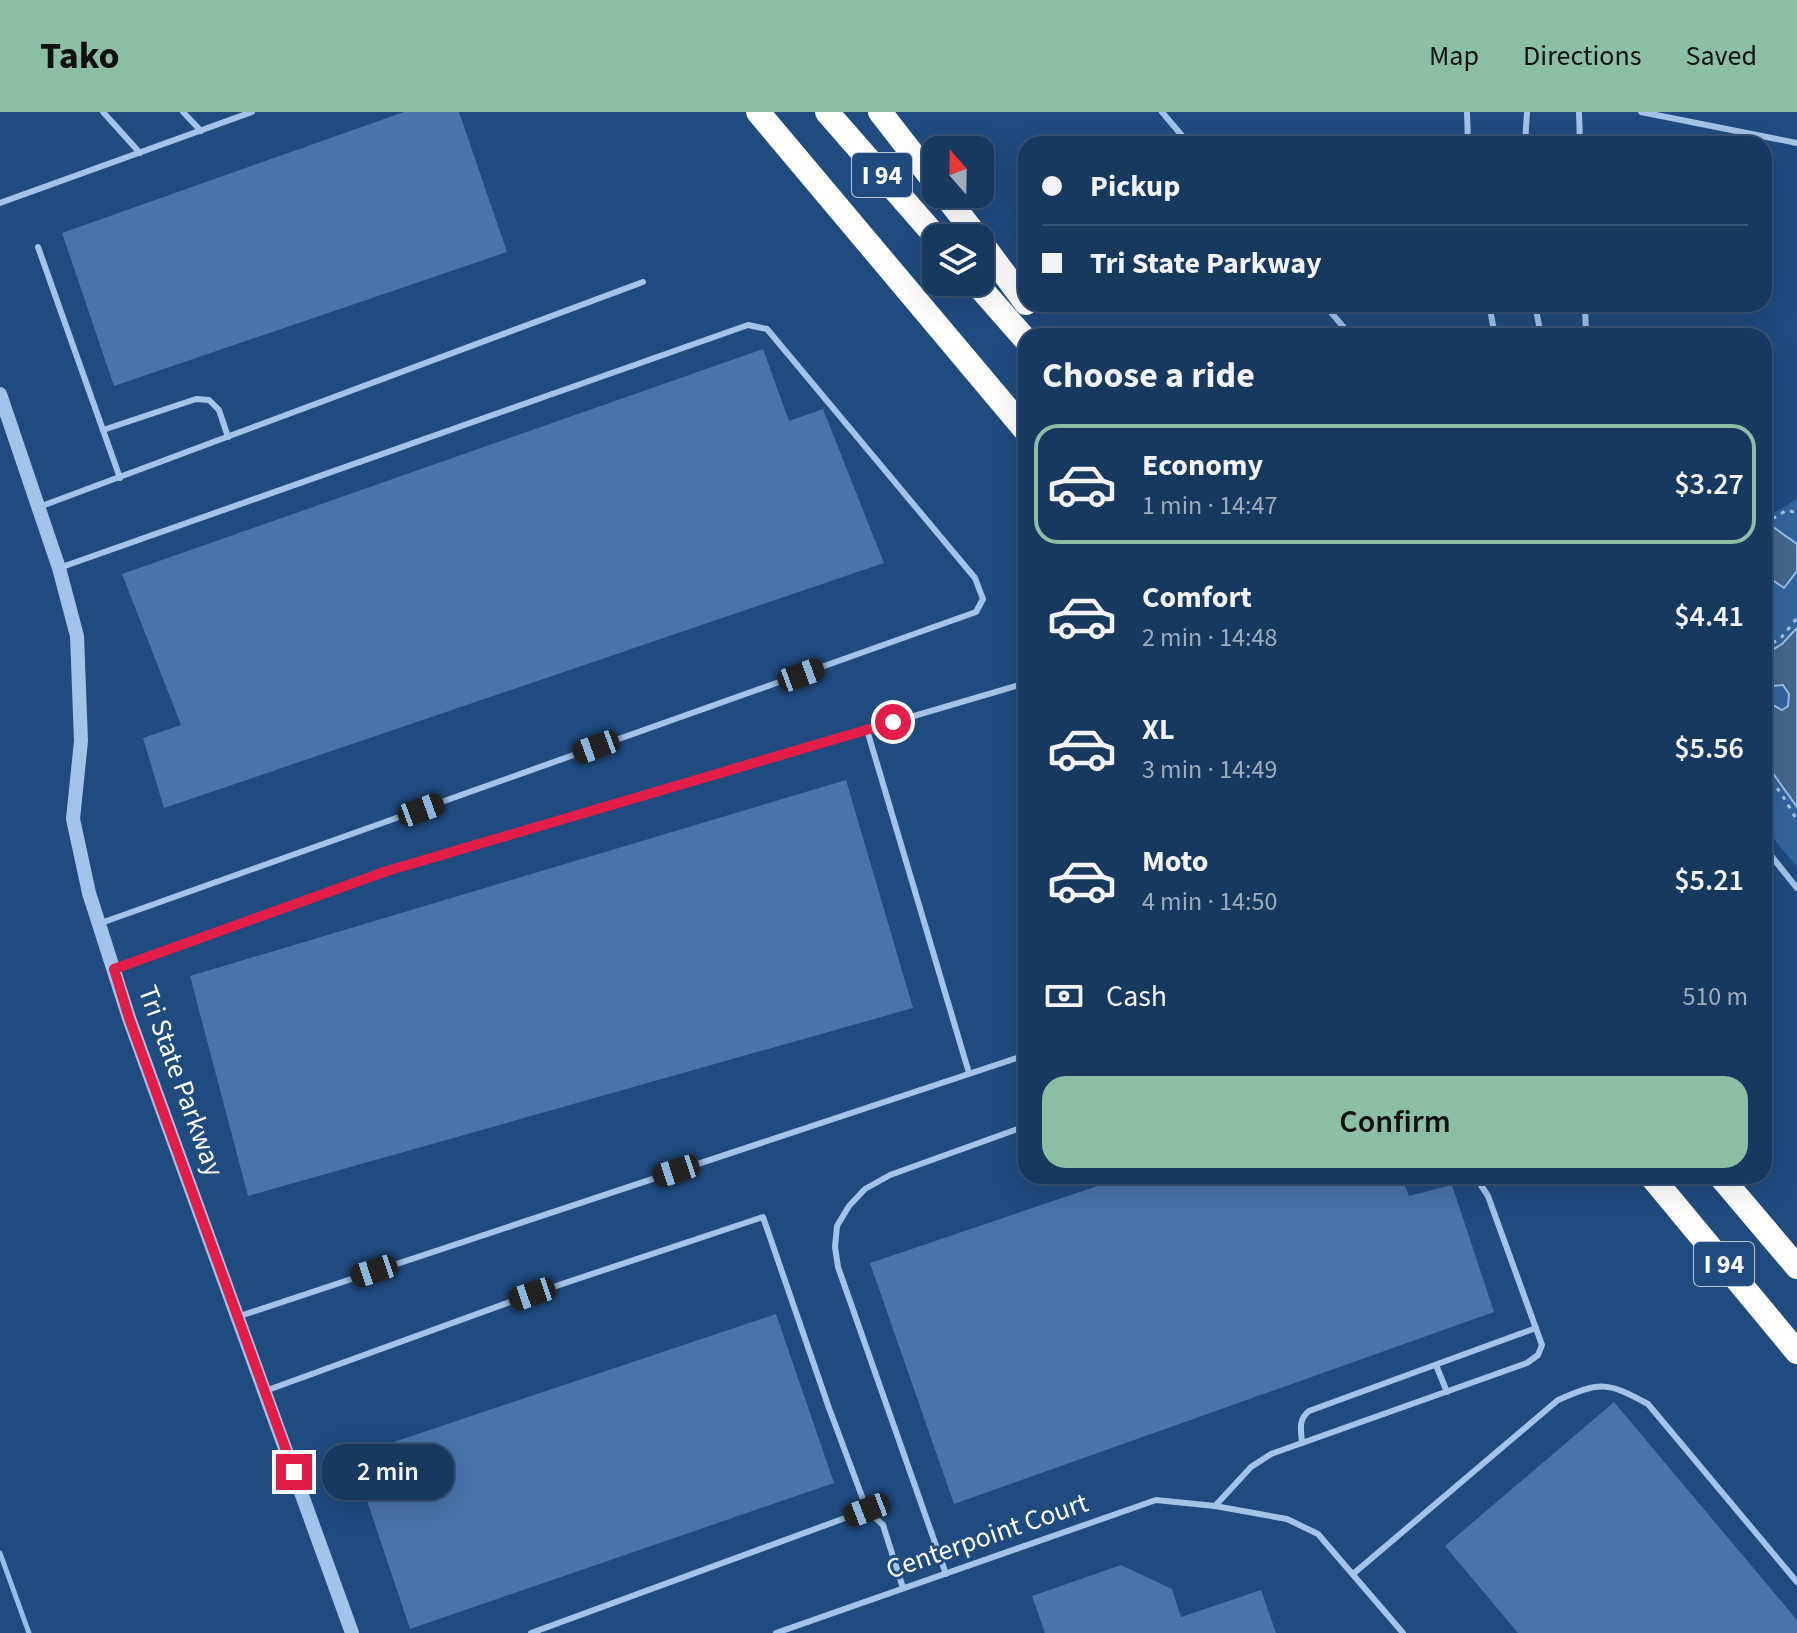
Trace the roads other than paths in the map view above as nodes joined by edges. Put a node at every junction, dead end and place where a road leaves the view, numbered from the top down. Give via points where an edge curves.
1 (103, 112) edge
2 (183, 112) edge
3 (252, 112) edge
4 (758, 112) edge
5 (827, 112) edge
6 (880, 112) edge
7 (1162, 112) edge
8 (1467, 112) edge
9 (1527, 112) edge
10 (1579, 112) edge
11 (1641, 112) edge
12 (201, 131) junction
13 (1182, 136) edge
14 (1468, 136) edge
15 (1526, 136) edge
16 (1580, 136) edge
17 (1762, 136) edge
18 (1772, 138) edge
19 (1797, 143) edge
20 (140, 153) junction
21 (922, 166) edge
22 (0, 203) edge
23 (955, 208) edge
24 (925, 224) edge
25 (967, 224) edge
26 (38, 247) dead end
27 (994, 260) edge
28 (643, 282) dead end
29 (1018, 293) edge
30 (987, 296) edge
31 (1331, 312) edge
32 (1344, 328) edge
33 (1018, 331) edge
34 (0, 394) edge
35 (1018, 421) edge
36 (103, 430) junction
37 (228, 437) junction
38 (120, 478) junction
39 (39, 507) junction
40 (59, 568) junction
41 (1018, 685) edge
42 (867, 730) junction
43 (1772, 857) edge
44 (1797, 888) edge
45 (99, 924) junction
46 (114, 969) junction
47 (1018, 1058) edge
48 (969, 1073) junction
49 (1018, 1129) edge
50 (1480, 1184) edge
51 (1658, 1184) edge
52 (1727, 1184) edge
53 (1797, 1267) edge
54 (238, 1317) junction
55 (1536, 1328) junction
56 (1797, 1352) edge
57 (1436, 1365) junction
58 (265, 1391) junction
59 (1447, 1392) junction
60 (1302, 1443) junction
61 (1215, 1506) junction
62 (867, 1510) junction
63 (946, 1574) junction
64 (1353, 1574) junction
65 (1797, 1582) edge
66 (903, 1588) junction
67 (352, 1633) edge
68 (531, 1633) edge
69 (776, 1633) edge
70 (1403, 1633) edge

1 - 20 lane
2 - 12 lane
3 - 12 lane
4 - 35 highway, I 94
5 - 24 highway, I 94
6 - 21 highway
7 - 13 lane
8 - 14 lane
9 - 15 lane
10 - 16 lane
11 - 17 lane
12 - 20 lane
18 - 19 lane
20 - 22 lane
23 - 25 highway
26 - 36 lane
27 - 29 highway
28 - 37 lane
30 - 33 highway
31 - 32 lane
34 - 39 street, Tri State Parkway
36 - 37 lane via 196,399 209,400 219,410
36 - 38 lane
37 - 38 lane
38 - 39 lane
39 - 40 street, Tri State Parkway
40 - 45 street, Tri State Parkway via 77,636 81,741 73,819
40 - 45 lane via 748,325 767,329 975,578 983,599 976,612
41 - 42 lane
42 - 46 lane via 387,871
42 - 48 lane
43 - 44 lane
45 - 46 street, Tri State Parkway
46 - 54 street, Tri State Parkway
47 - 48 lane
48 - 54 lane
49 - 63 lane via 890,1175 865,1189 837,1226 838,1267
50 - 55 lane
51 - 56 highway, I 94
52 - 53 highway, I 94
54 - 58 street, Tri State Parkway
55 - 57 lane
55 - 59 lane via 1542,1345 1527,1363
57 - 59 lane
57 - 60 lane via 1309,1411 1300,1424
58 - 62 lane via 763,1217
58 - 67 street, Tri State Parkway
59 - 60 lane
60 - 61 lane via 1251,1467
61 - 63 lane, Centerpoint Court via 1156,1500
61 - 64 lane, Centerpoint Court via 1287,1519 1318,1534
62 - 66 lane via 883,1525
62 - 68 lane
63 - 66 lane, Centerpoint Court
64 - 65 lane via 1558,1400 1588,1386 1619,1388 1648,1404
64 - 70 lane, Centerpoint Court
66 - 69 lane, Centerpoint Court

